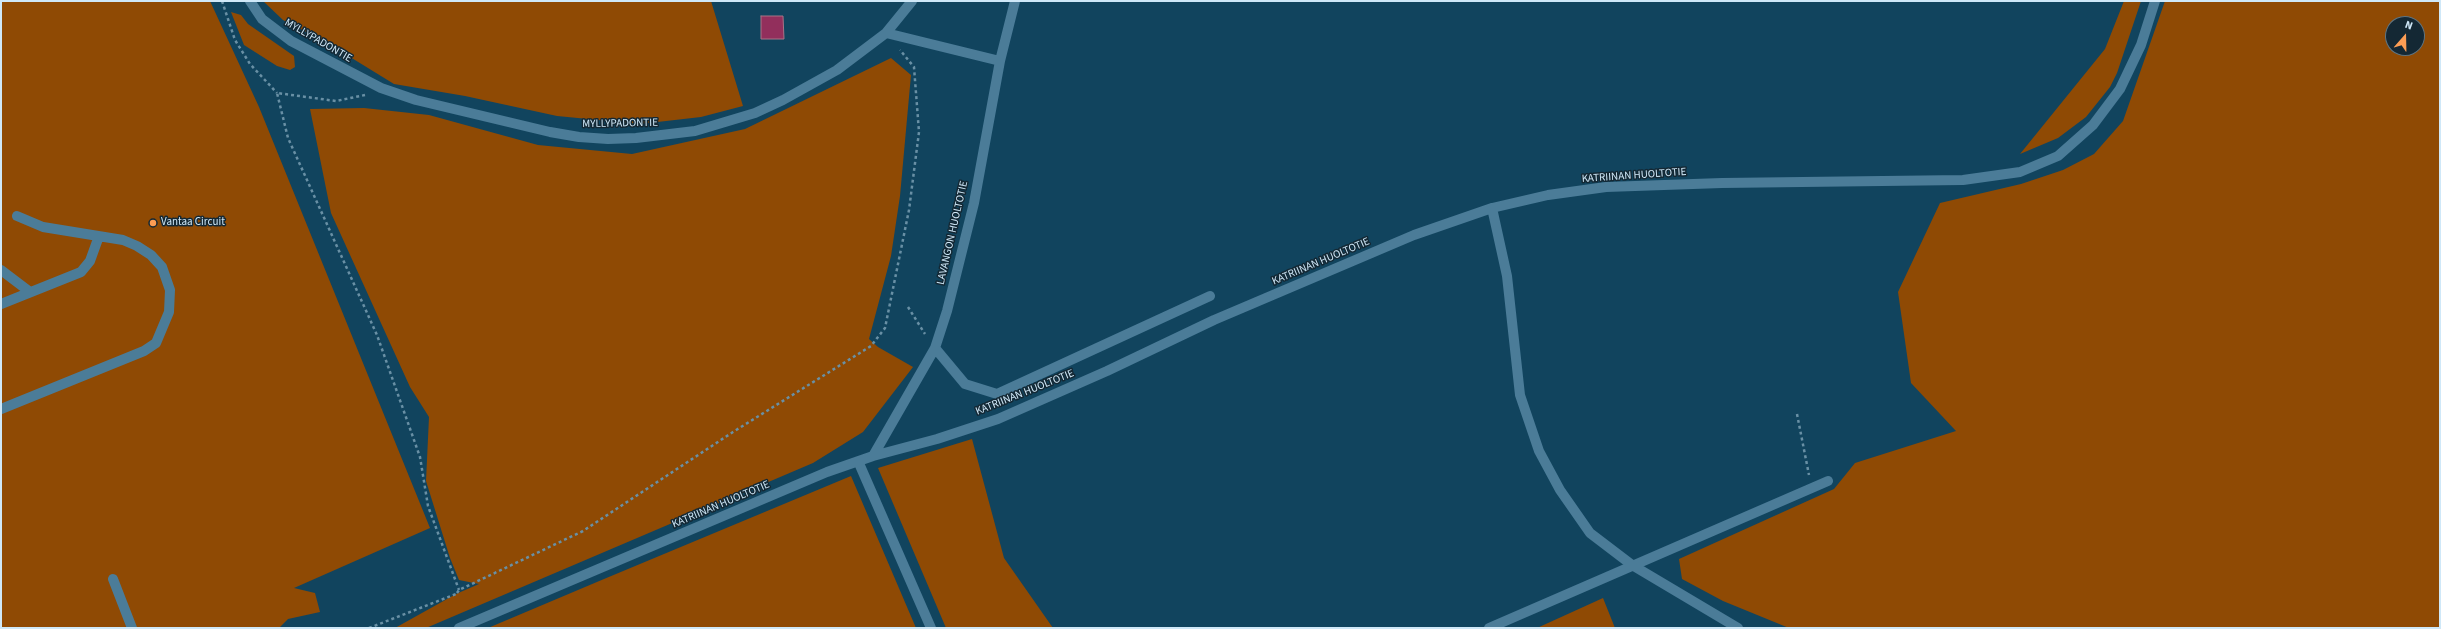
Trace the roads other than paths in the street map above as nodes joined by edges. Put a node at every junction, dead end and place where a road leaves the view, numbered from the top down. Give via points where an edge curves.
1 (250, 1) edge
2 (912, 1) edge
3 (1015, 1) edge
4 (2155, 1) edge
5 (886, 33) junction
6 (1000, 61) junction
7 (1492, 208) junction
8 (17, 216) dead end
9 (99, 236) junction
10 (1, 270) edge
11 (30, 292) junction
12 (1210, 296) dead end
13 (1, 304) edge
14 (935, 348) junction
15 (1, 409) edge
16 (873, 456) junction
17 (858, 461) junction
18 (1828, 481) dead end
19 (1632, 565) junction
20 (114, 579) dead end
21 (132, 628) edge
22 (459, 628) edge
23 (931, 628) edge
24 (1489, 628) edge
25 (1738, 628) edge

1 - 5 street, MYLLYPADONTIE via 262,19 280,33 352,75 382,88 416,100 579,137 636,138 695,131 755,113 811,86
2 - 5 street, MYLLYPADONTIE
3 - 6 street, LAVANGON HUOLTOTIE
4 - 7 street, KATRIINAN HUOLTOTIE via 2141,45 2120,90 2093,125 2058,156 2020,172 1963,180 1606,187 1548,195
5 - 6 street
6 - 14 street, LAVANGON HUOLTOTIE via 974,203
7 - 16 street, KATRIINAN HUOLTOTIE via 1414,235 1214,320 998,419
7 - 19 street via 1507,276 1520,395 1540,451 1560,490 1590,533
8 - 9 street via 43,227
9 - 11 street via 90,261 81,272
9 - 15 street via 123,240 137,246 151,255 162,267 170,290 169,312 156,343 144,351
10 - 11 street
11 - 13 street
12 - 14 street via 997,394 965,384
14 - 16 street, LAVANGON HUOLTOTIE
16 - 17 street, KATRIINAN HUOLTOTIE
17 - 22 street, KATRIINAN HUOLTOTIE
17 - 23 street
18 - 19 street
19 - 24 street
19 - 25 street
20 - 21 street

